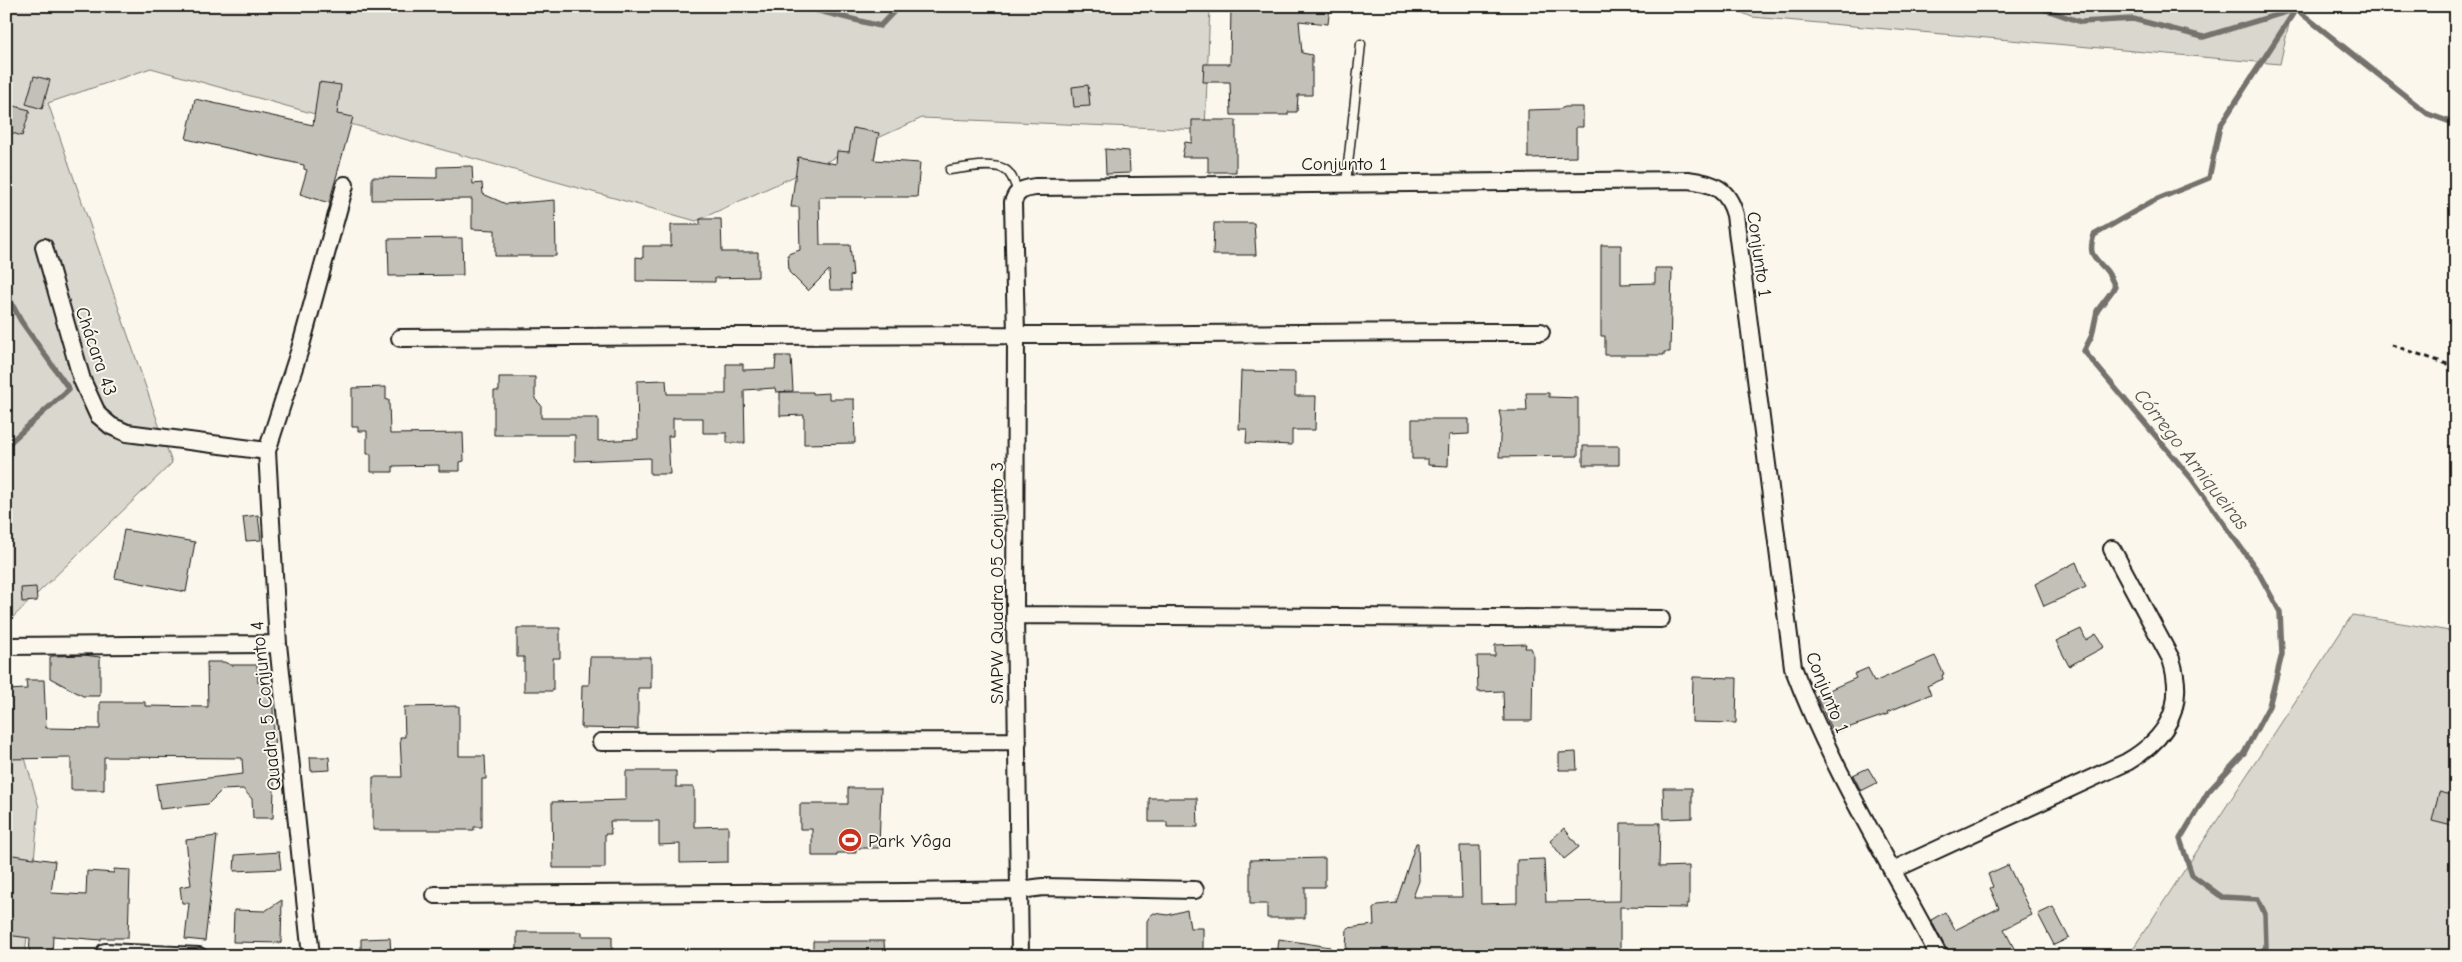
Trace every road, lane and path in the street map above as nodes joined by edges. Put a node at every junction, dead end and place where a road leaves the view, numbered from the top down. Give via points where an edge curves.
1 (1361, 44) dead end
2 (950, 170) dead end
3 (1346, 183) junction
4 (345, 185) dead end
5 (1018, 192) junction
6 (44, 247) dead end
7 (1541, 332) dead end
8 (1016, 335) junction
9 (400, 338) dead end
10 (2392, 346) dead end
11 (2456, 367) edge
12 (267, 451) junction
13 (2112, 549) dead end
14 (1015, 615) junction
15 (1661, 619) dead end
16 (278, 644) junction
17 (6, 646) edge
18 (1018, 741) junction
19 (601, 742) dead end
20 (1894, 870) junction
21 (1020, 890) junction
22 (1195, 890) dead end
23 (435, 896) dead end
24 (105, 952) dead end
25 (199, 956) edge
26 (310, 956) edge
27 (1020, 956) edge
28 (1939, 956) edge

1 - 3 lane
2 - 5 lane via 985,166 1003,168 1011,175
3 - 5 street, Conjunto 1 via 1035,187
3 - 20 street, Conjunto 1 via 1688,180 1709,184 1732,201 1792,662 1810,711
4 - 12 street via 300,349
5 - 8 street, SMPW Quadra 05 Conjunto 3 via 1013,202
6 - 12 street, Chácara 43 via 82,380 98,415 110,426 127,433
7 - 8 street
8 - 9 street
8 - 14 street, SMPW Quadra 05 Conjunto 3
10 - 11 path
12 - 16 street, Quadra 5 Conjunto 4
13 - 20 street via 2171,659 2176,677 2176,703 2164,732 2146,751 2127,762
14 - 15 street
14 - 18 street, SMPW Quadra 05 Conjunto 3
16 - 17 street
16 - 26 street, Quadra 5 Conjunto 4
18 - 19 street
18 - 21 street, SMPW Quadra 05 Conjunto 3
20 - 28 street, Conjunto 1
21 - 22 street via 1043,887
21 - 23 street
21 - 27 street, SMPW Quadra 05 Conjunto 3
24 - 25 street

